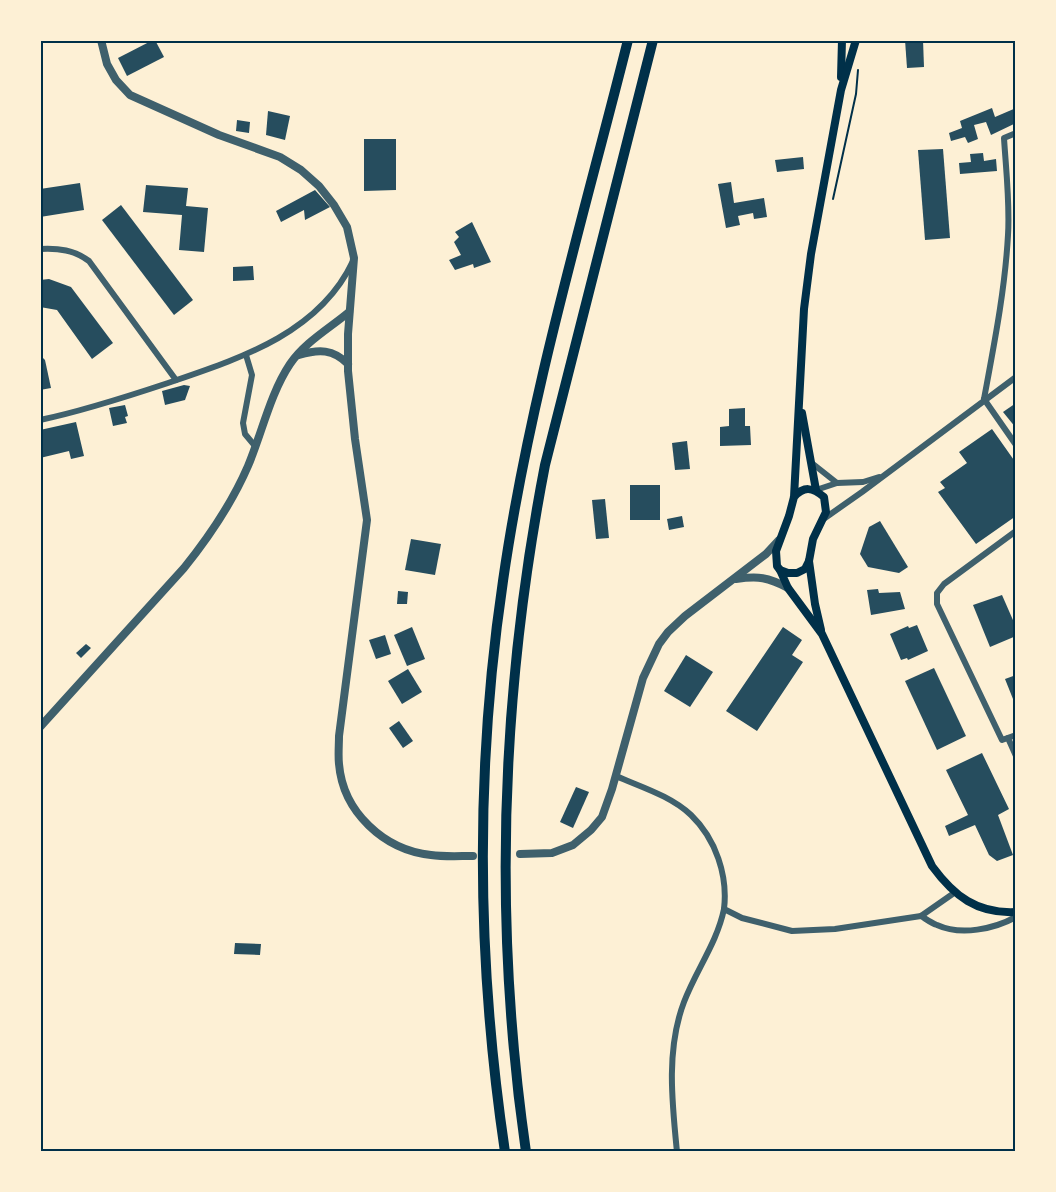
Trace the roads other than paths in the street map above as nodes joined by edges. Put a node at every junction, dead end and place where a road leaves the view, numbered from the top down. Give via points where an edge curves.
1 (101, 40) edge
2 (628, 40) edge
3 (653, 40) edge
4 (842, 40) edge
5 (856, 40) edge
6 (841, 90) junction
7 (1016, 133) edge
8 (1012, 201) edge
9 (40, 249) edge
10 (354, 258) junction
11 (354, 279) junction
12 (339, 285) junction
13 (349, 312) junction
14 (246, 355) junction
15 (297, 356) junction
16 (348, 364) junction
17 (1016, 377) edge
18 (176, 380) junction
19 (799, 395) junction
20 (984, 399) junction
21 (40, 420) edge
22 (1016, 445) edge
23 (255, 446) junction
24 (813, 464) junction
25 (882, 476) junction
26 (837, 483) junction
27 (816, 490) junction
28 (794, 497) junction
29 (822, 520) junction
30 (1016, 531) edge
31 (780, 538) junction
32 (809, 561) junction
33 (780, 570) junction
34 (771, 579) junction
35 (735, 580) junction
36 (788, 588) junction
37 (822, 634) junction
38 (40, 727) edge
39 (1016, 735) edge
40 (1008, 738) junction
41 (1016, 756) edge
42 (616, 776) junction
43 (520, 854) dead end
44 (473, 856) dead end
45 (954, 893) junction
46 (724, 909) junction
47 (1016, 915) edge
48 (921, 916) junction
49 (505, 1152) edge
50 (526, 1152) edge
51 (677, 1152) edge

1 - 10 street via 107,64 130,95 280,157 301,170 334,204 347,227
2 - 49 highway via 536,402 496,637 483,881 491,1038
3 - 50 highway via 545,465 518,639 508,751 504,880 513,1034
4 - 6 main road
5 - 6 main road
6 - 19 main road via 807,287
7 - 8 street via 1004,138
8 - 20 street via 1001,302
9 - 18 street via 72,252 89,261
10 - 11 street
10 - 12 street
11 - 12 street
11 - 13 street
12 - 14 street via 289,332
13 - 15 street
13 - 16 street
14 - 18 street
14 - 23 street via 252,375 243,423 245,434
15 - 16 street via 330,351
15 - 23 street via 278,386
16 - 44 street via 367,520 339,736 342,779 361,818 379,836 402,848 430,855
17 - 20 street
18 - 21 street
19 - 24 main road
19 - 28 main road
20 - 22 street
20 - 25 street
23 - 38 street via 247,468 201,548
24 - 26 street
24 - 27 main road
25 - 26 street via 863,482
25 - 29 street
26 - 27 street
27 - 28 main road via 806,488
27 - 29 main road via 824,497 826,512
28 - 31 main road
29 - 32 main road
30 - 40 street via 937,592 937,604 1002,740
31 - 33 main road via 776,558
31 - 35 street
32 - 33 main road via 797,573
32 - 37 main road
33 - 34 street
33 - 36 main road
34 - 35 street
34 - 36 street
35 - 42 street via 686,616 659,644 643,678
36 - 37 main road
37 - 45 main road via 932,866
39 - 40 street
40 - 41 street
42 - 43 street via 602,817 573,845 552,853
42 - 46 street via 670,800 691,815 711,841 719,862 726,894
45 - 47 main road via 985,909
45 - 48 street
46 - 48 street via 742,918 792,931 836,929
46 - 51 street via 713,944 683,1003 674,1041 672,1095
47 - 48 street via 1003,924 972,930 939,926

